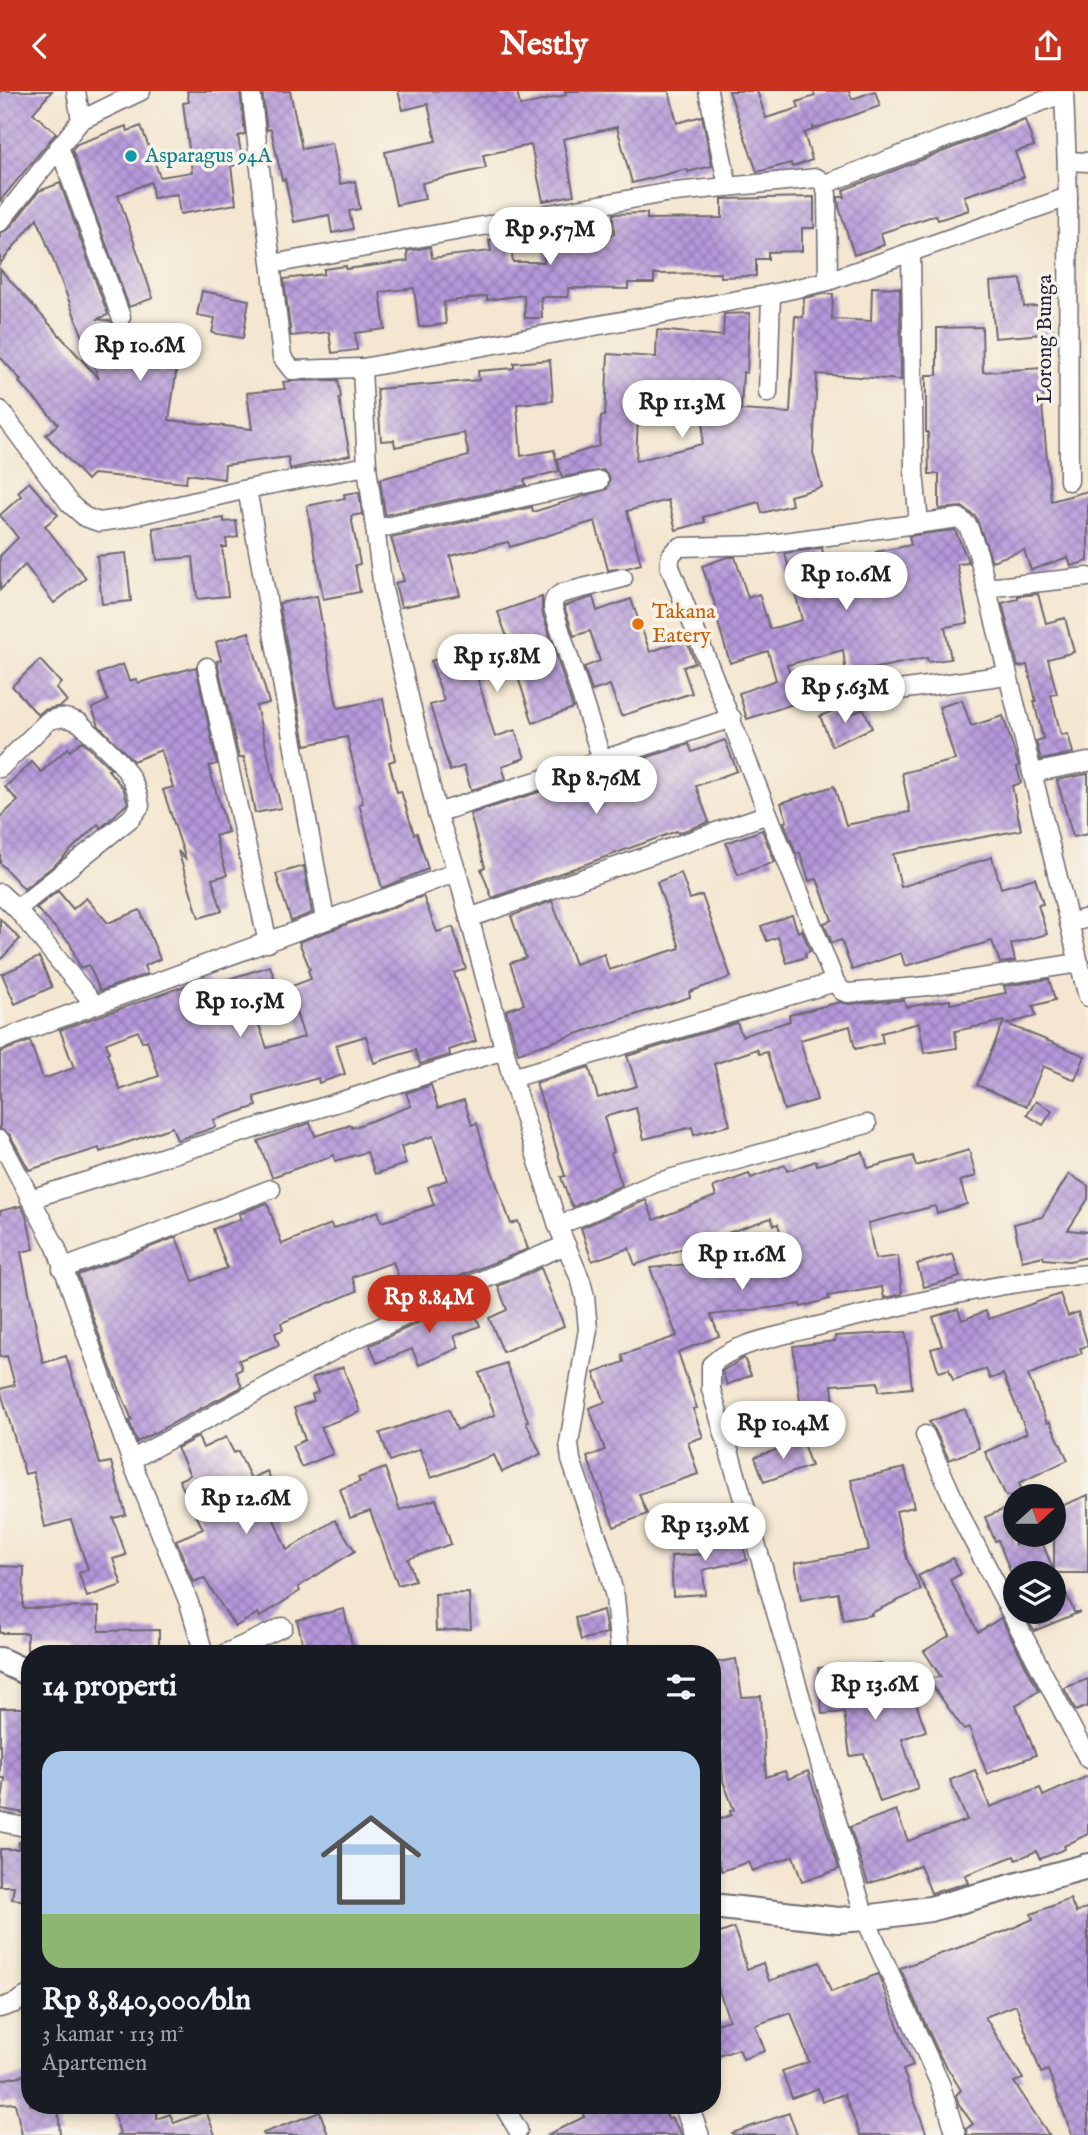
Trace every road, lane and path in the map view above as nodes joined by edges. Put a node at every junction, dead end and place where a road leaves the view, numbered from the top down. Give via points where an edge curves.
1 (76, 91) edge
2 (141, 91) edge
3 (251, 91) edge
4 (708, 91) edge
5 (1064, 92) edge
6 (81, 120) junction
7 (59, 147) junction
8 (1067, 161) junction
9 (1088, 162) edge
10 (825, 184) junction
11 (728, 187) junction
12 (1068, 197) junction
13 (0, 222) edge
14 (911, 253) junction
15 (272, 264) junction
16 (828, 281) junction
17 (771, 293) junction
18 (121, 317) dead end
19 (362, 368) junction
20 (768, 393) dead end
21 (0, 410) edge
22 (367, 466) junction
23 (599, 481) dead end
24 (1069, 481) dead end
25 (247, 489) junction
26 (919, 523) junction
27 (376, 529) junction
28 (623, 577) dead end
29 (1088, 577) edge
30 (986, 588) junction
31 (206, 667) dead end
32 (1007, 675) junction
33 (899, 690) dead end
34 (732, 718) junction
35 (601, 760) junction
36 (1088, 762) edge
37 (0, 768) edge
38 (1032, 773) junction
39 (437, 813) junction
40 (768, 814) junction
41 (457, 872) junction
42 (0, 893) edge
43 (17, 909) junction
44 (469, 918) junction
45 (1088, 918) edge
46 (325, 919) junction
47 (1069, 923) junction
48 (268, 943) junction
49 (1079, 963) junction
50 (835, 982) junction
51 (1088, 997) edge
52 (94, 1004) junction
53 (0, 1040) edge
54 (504, 1050) junction
55 (512, 1077) junction
56 (867, 1125) dead end
57 (0, 1140) edge
58 (271, 1189) dead end
59 (30, 1199) junction
60 (558, 1226) junction
61 (566, 1245) junction
62 (62, 1269) junction
63 (1088, 1274) edge
64 (925, 1435) dead end
65 (131, 1460) junction
66 (284, 1627) dead end
67 (201, 1645) edge
68 (244, 1645) edge
69 (619, 1645) edge
70 (0, 1660) edge
71 (21, 1670) edge
72 (1088, 1759) edge
73 (0, 1822) edge
74 (21, 1826) edge
75 (1088, 1866) edge
76 (721, 1907) edge
77 (864, 1918) junction
78 (21, 1999) edge
79 (0, 2008) edge
80 (508, 2114) edge
81 (689, 2114) edge
82 (518, 2130) dead end
83 (697, 2135) edge
84 (956, 2135) edge

1 - 6 street
2 - 6 street
3 - 15 street
4 - 11 street
5 - 8 street, Lorong Bunga
5 - 10 street
6 - 7 street
7 - 13 street
7 - 18 street
8 - 9 street
8 - 12 street, Lorong Bunga
10 - 11 street via 817,178
10 - 16 street
11 - 15 street via 665,193
12 - 14 street
12 - 24 street, Lorong Bunga
14 - 16 street
14 - 26 street
15 - 19 street via 285,364 292,370
16 - 17 street
17 - 19 street
17 - 20 street
19 - 22 street
21 - 25 street via 70,504 99,522
22 - 25 street
22 - 27 street
23 - 27 street
25 - 46 street
26 - 30 street via 964,521
26 - 34 street via 763,545 674,550 670,567
27 - 39 street via 383,589
28 - 35 street via 563,593 553,601
29 - 30 street
30 - 32 street
31 - 48 street
32 - 33 street
32 - 38 street
34 - 35 street
34 - 40 street
35 - 39 street
36 - 38 street
37 - 43 street via 48,721 70,718 132,775 140,806
38 - 47 street
39 - 41 street
40 - 44 street
40 - 50 street
41 - 44 street
41 - 46 street
42 - 43 street
43 - 52 street
44 - 54 street
45 - 47 street
46 - 48 street
47 - 49 street
48 - 52 street
49 - 50 street via 854,993 842,991
49 - 51 street
50 - 55 street
52 - 53 street
54 - 55 street
54 - 59 street
55 - 60 street
56 - 60 street via 655,1183
57 - 59 street
58 - 62 street
59 - 62 street via 47,1225
60 - 61 street
61 - 65 street via 349,1342
61 - 69 street via 581,1281 587,1321 570,1460 607,1566
62 - 65 street
63 - 77 street via 1039,1278 877,1311 746,1346 710,1365 711,1389
64 - 72 street via 966,1527
65 - 67 street
66 - 68 street
70 - 71 main road
73 - 74 street
75 - 77 main road via 930,1909
76 - 77 main road via 838,1920
77 - 84 street via 942,2086
78 - 79 street
80 - 82 street
81 - 83 street

